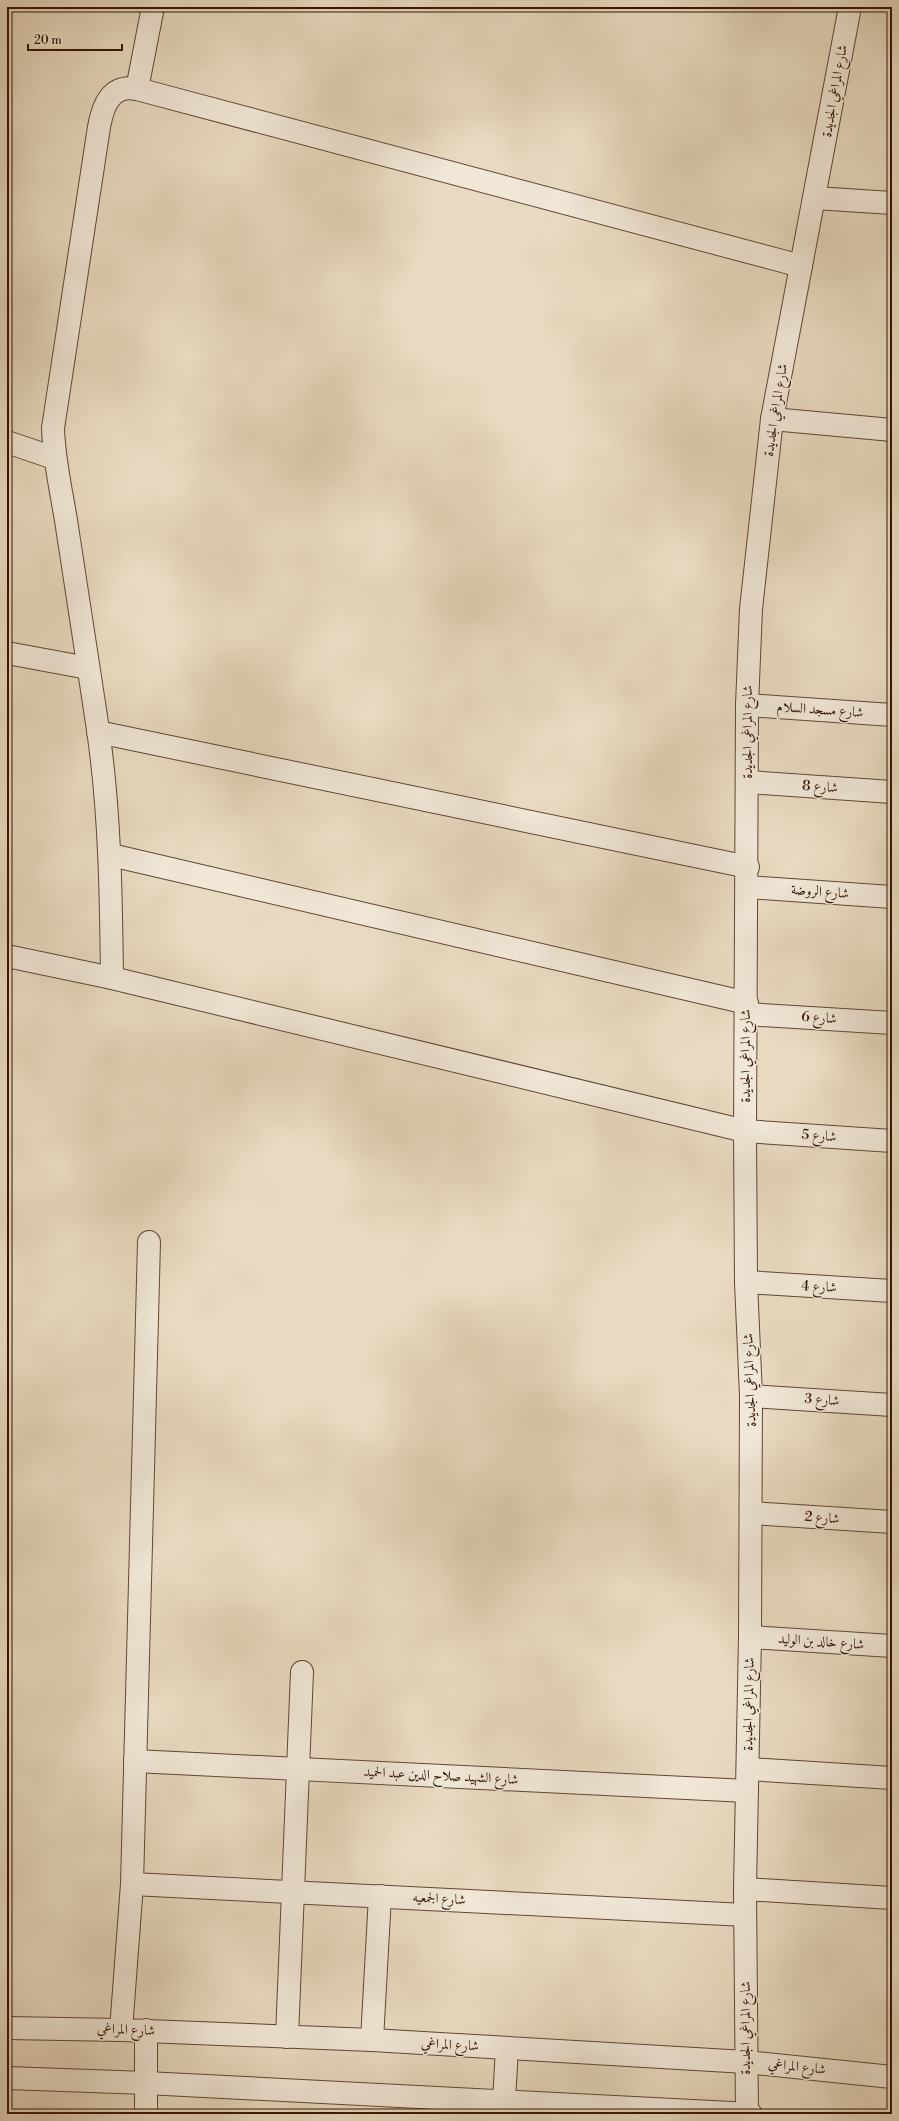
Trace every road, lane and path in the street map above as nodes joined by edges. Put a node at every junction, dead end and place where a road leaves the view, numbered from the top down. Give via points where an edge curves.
1 (153, 7) edge
2 (850, 7) edge
3 (137, 89) junction
4 (815, 198) junction
5 (892, 203) edge
6 (801, 266) junction
7 (772, 419) junction
8 (892, 430) edge
9 (7, 442) edge
10 (54, 458) junction
11 (7, 654) edge
12 (88, 668) junction
13 (747, 705) junction
14 (892, 715) edge
15 (98, 732) junction
16 (748, 782) junction
17 (892, 792) edge
18 (110, 855) junction
19 (747, 877) junction
20 (892, 897) edge
21 (7, 956) edge
22 (112, 978) junction
23 (746, 1008) junction
24 (892, 1023) edge
25 (746, 1131) junction
26 (892, 1141) edge
27 (149, 1242) dead end
28 (746, 1282) junction
29 (892, 1291) edge
30 (752, 1396) junction
31 (892, 1405) edge
32 (751, 1513) junction
33 (892, 1522) edge
34 (750, 1637) junction
35 (892, 1646) edge
36 (302, 1672) dead end
37 (135, 1761) junction
38 (298, 1768) junction
39 (748, 1770) junction
40 (892, 1778) edge
41 (747, 1791) junction
42 (132, 1884) junction
43 (745, 1889) junction
44 (293, 1892) junction
45 (380, 1896) junction
46 (892, 1898) edge
47 (745, 1915) junction
48 (7, 2028) edge
49 (121, 2030) junction
50 (146, 2030) junction
51 (287, 2037) junction
52 (372, 2040) junction
53 (507, 2048) junction
54 (746, 2062) junction
55 (892, 2077) edge
56 (7, 2078) edge
57 (146, 2083) junction
58 (504, 2101) junction
59 (146, 2114) edge
60 (747, 2114) edge
61 (751, 2114) edge

1 - 3 street
2 - 4 street, شارع المراغي الجديدة
3 - 6 street
3 - 10 street via 127,87 117,91 102,111 54,420
4 - 5 street
4 - 6 street, شارع المراغي الجديدة
6 - 7 street, شارع المراغي الجديدة
7 - 8 street
7 - 13 street, شارع المراغي الجديدة via 751,609
9 - 10 street
10 - 12 street via 63,499
11 - 12 street
12 - 15 street
13 - 14 street, شارع مسجد السلام
13 - 16 street, شارع المراغي الجديدة
15 - 18 street
15 - 19 street, شارع الروضة
16 - 17 street, شارع 8
16 - 19 street, شارع المراغي الجديدة
18 - 22 street
18 - 23 street, شارع 6
19 - 20 street, شارع الروضة
19 - 23 street, شارع المراغي الجديدة
21 - 22 street, شارع 5
22 - 25 street, شارع 5
23 - 24 street, شارع 6
23 - 25 street, شارع المراغي الجديدة
25 - 26 street, شارع 5
25 - 28 street, شارع المراغي الجديدة
27 - 37 street
28 - 29 street, شارع 4
28 - 30 street, شارع المراغي الجديدة
30 - 31 street, شارع 3
30 - 32 street, شارع المراغي الجديدة
32 - 33 street, شارع 2
32 - 34 street, شارع المراغي الجديدة
34 - 35 street, شارع خالد بن الوليد
34 - 39 street, شارع المراغي الجديدة
36 - 38 street
37 - 38 street, شارع الشهيد صلاح الدين عبد الحميد
37 - 42 street
38 - 41 street, شارع الشهيد صلاح الدين عبد الحميد
38 - 44 street
39 - 40 street
39 - 41 street, شارع المراغي الجديدة
41 - 43 street, شارع المراغي الجديدة
42 - 44 street, شارع الجمعيه
42 - 49 street
43 - 46 street
43 - 47 street, شارع المراغي الجديدة
44 - 45 street, شارع الجمعيه
44 - 51 street
45 - 47 street, شارع الجمعيه
45 - 52 street
47 - 54 street, شارع المراغي الجديدة
48 - 49 street, شارع المراغي
49 - 50 street, شارع المراغي
50 - 51 street, شارع المراغي
50 - 57 street
51 - 52 street, شارع المراغي
52 - 53 street, شارع المراغي
53 - 54 street, شارع المراغي
53 - 58 street
54 - 55 street, شارع المراغي
54 - 60 street, شارع المراغي الجديدة
56 - 57 street
57 - 58 street
57 - 59 street
58 - 60 street
60 - 61 street

